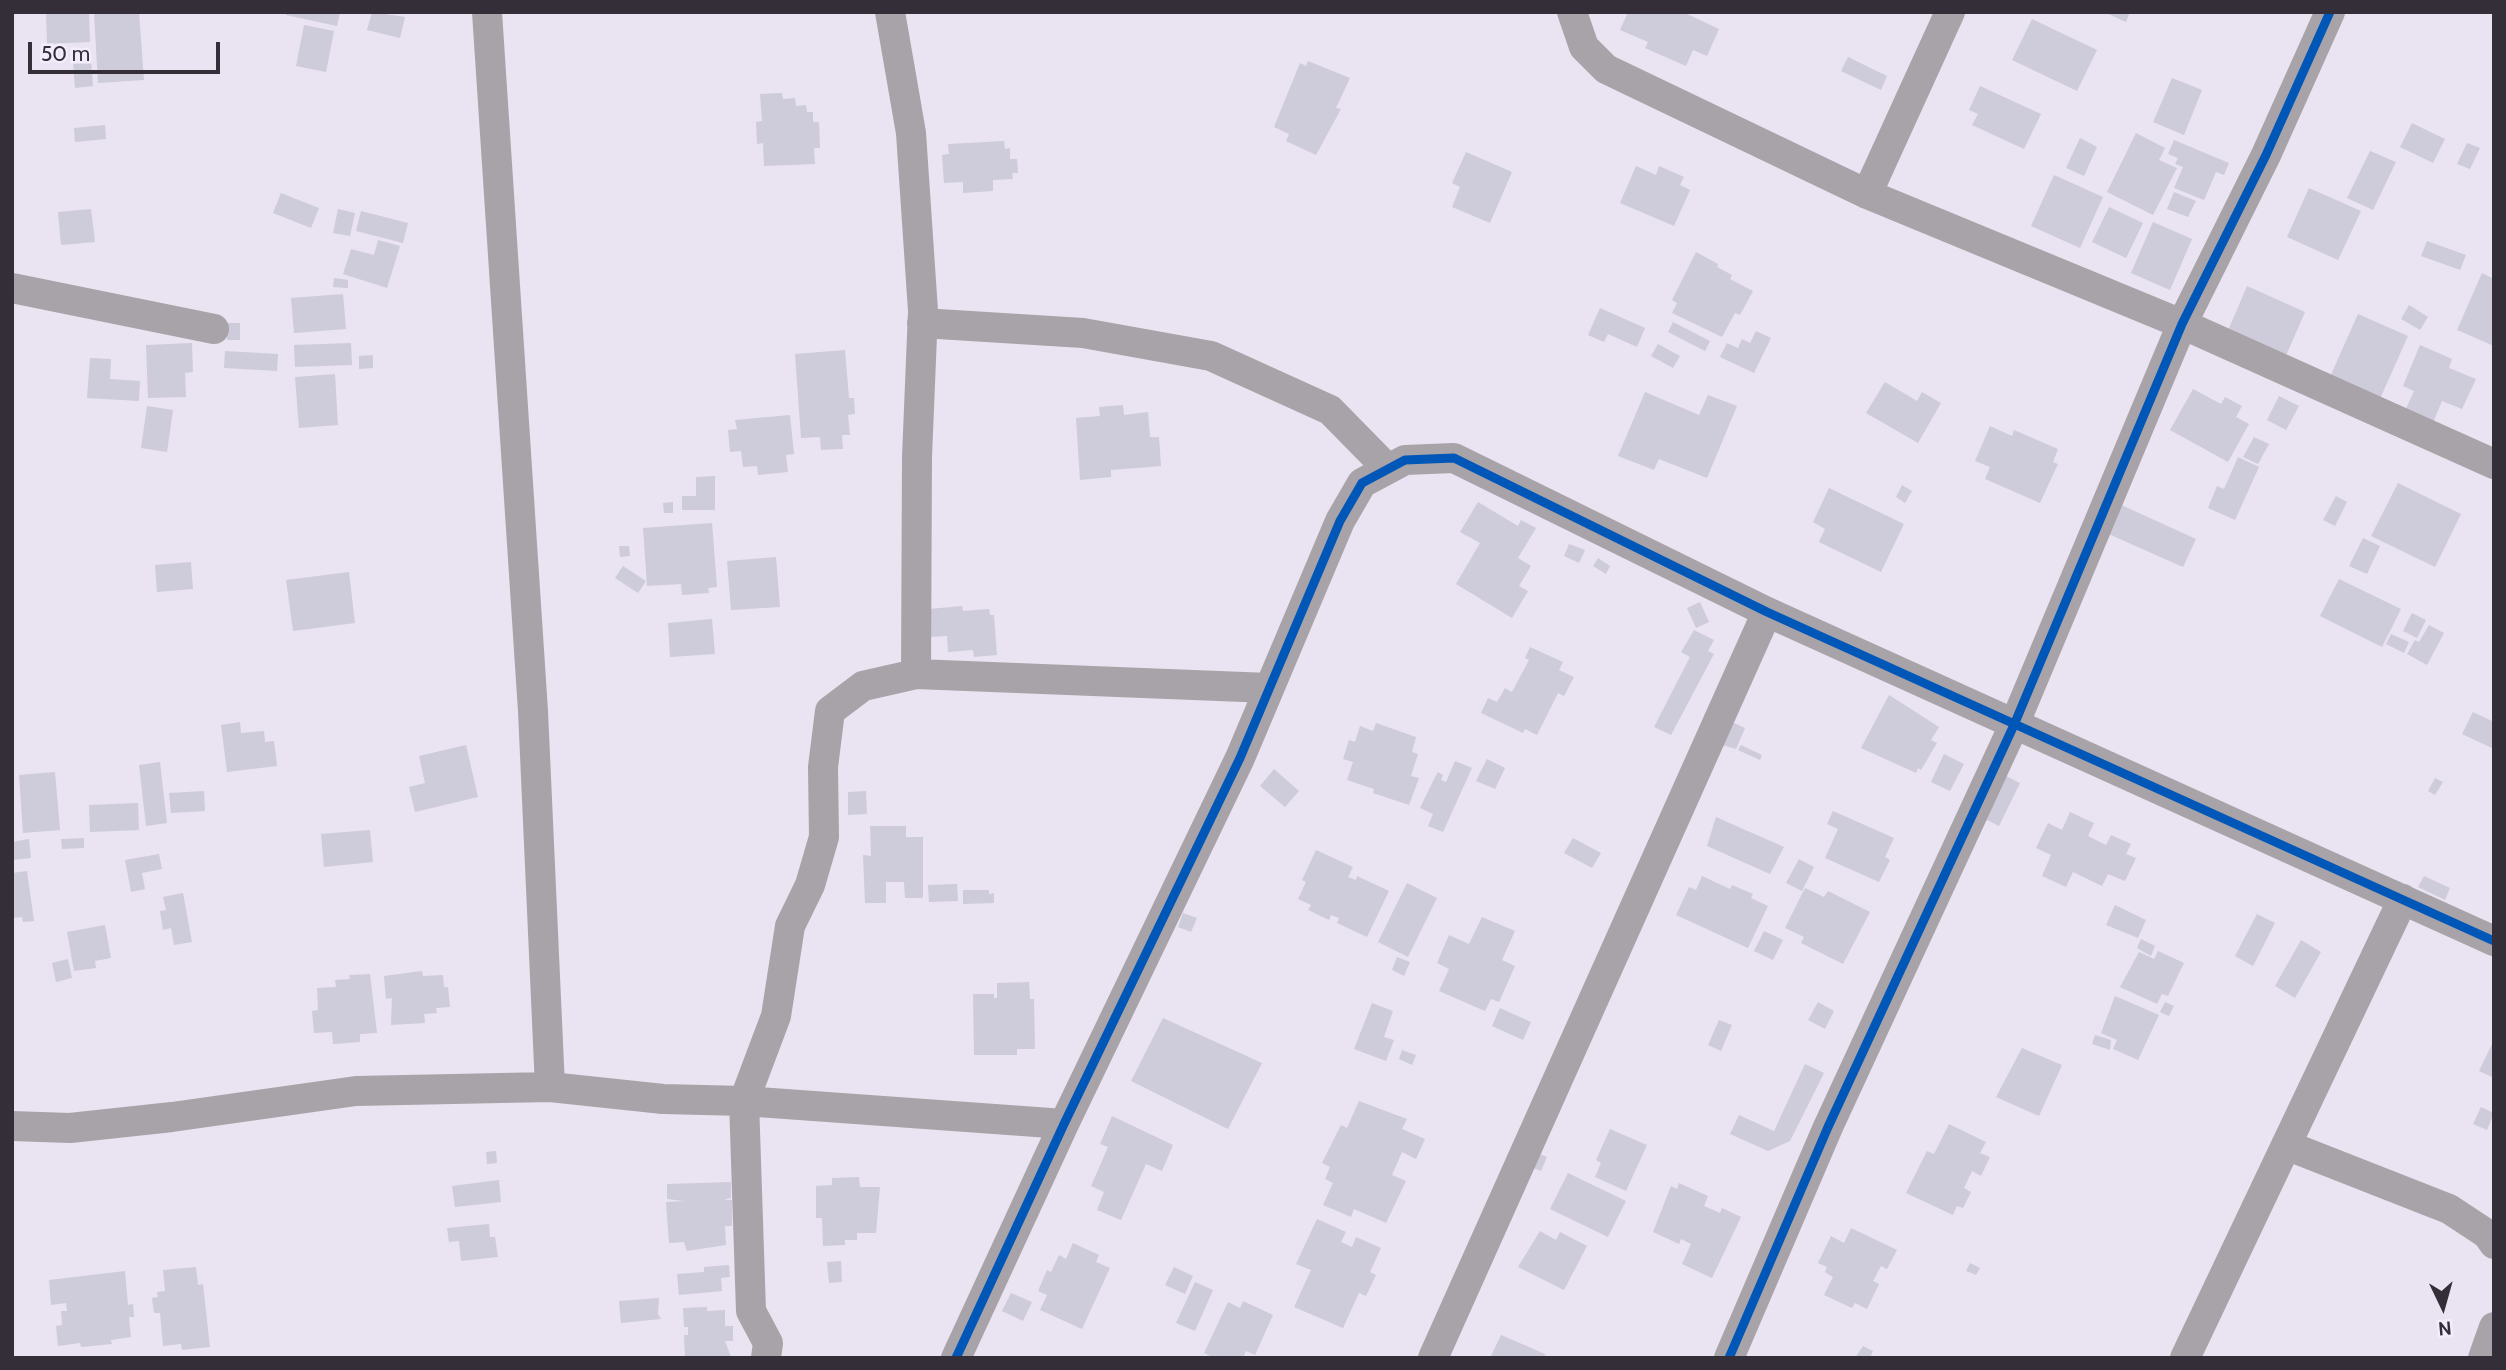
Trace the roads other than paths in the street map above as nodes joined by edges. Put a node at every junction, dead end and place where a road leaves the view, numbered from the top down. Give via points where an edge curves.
1 (487, 12) edge
2 (890, 12) edge
3 (1572, 12) edge
4 (1950, 12) edge
5 (2330, 12) edge
6 (1867, 194) junction
7 (12, 288) edge
8 (922, 323) junction
9 (2182, 324) junction
10 (214, 328) dead end
11 (2494, 464) edge
12 (1388, 469) junction
13 (1767, 612) junction
14 (916, 674) junction
15 (1269, 688) junction
16 (2014, 725) junction
17 (2403, 899) junction
18 (2494, 941) edge
19 (550, 1087) junction
20 (744, 1101) junction
21 (1064, 1124) junction
22 (12, 1126) edge
23 (2286, 1145) junction
24 (2494, 1244) edge
25 (2494, 1327) edge
26 (766, 1358) edge
27 (956, 1358) edge
28 (1433, 1358) edge
29 (1729, 1358) edge
30 (2185, 1358) edge
31 (2483, 1358) edge

1 - 19 street via 533,711
2 - 8 street via 911,133
3 - 6 street via 1584,47 1606,69
4 - 6 street
5 - 9 street
6 - 9 street
7 - 10 street
8 - 12 street via 1083,333 1211,356 1330,410
8 - 14 street
9 - 11 street
9 - 16 street
12 - 13 street via 1405,460 1454,458
12 - 15 street via 1362,483 1340,521
13 - 16 street
13 - 28 street
14 - 15 street
14 - 20 street via 863,686 830,711 823,767 824,836 810,885 790,926 776,1016
15 - 21 street via 1240,758
16 - 17 street
16 - 29 street via 1828,1127
17 - 18 street
17 - 23 street
19 - 20 street via 663,1099
19 - 22 street via 356,1091 70,1128
20 - 21 street
20 - 26 street via 751,1311 768,1343
21 - 27 street
23 - 24 street via 2449,1209 2487,1234
23 - 30 street
25 - 31 street

